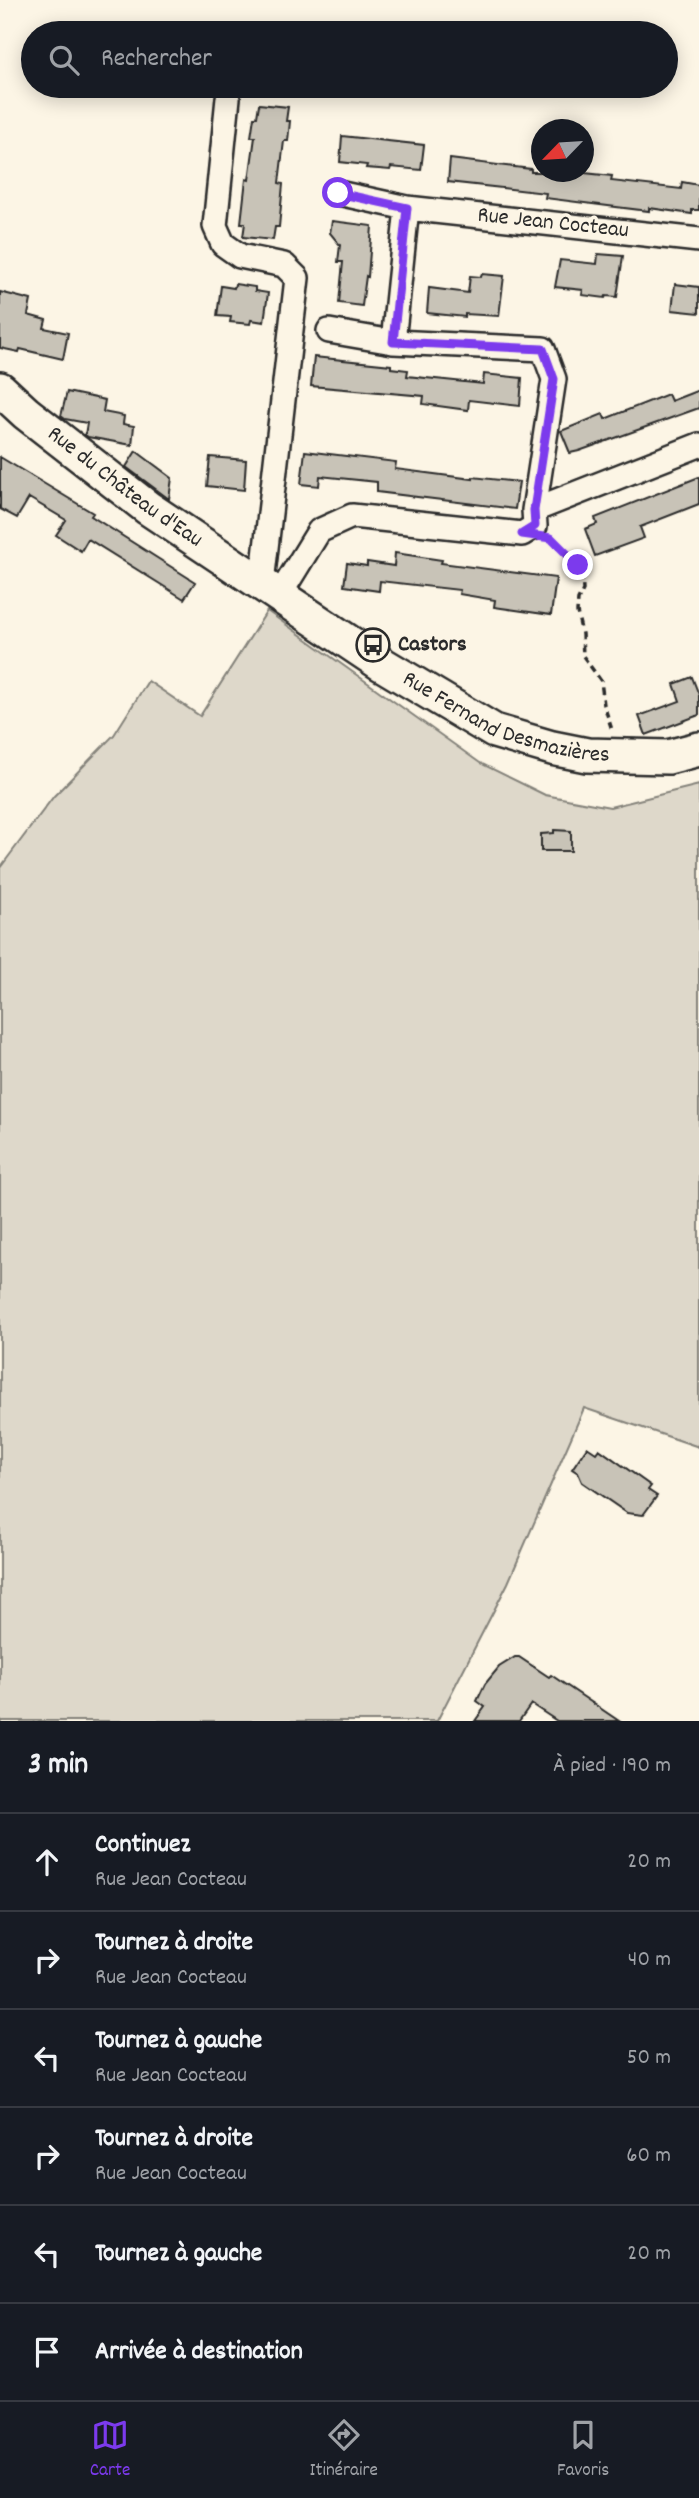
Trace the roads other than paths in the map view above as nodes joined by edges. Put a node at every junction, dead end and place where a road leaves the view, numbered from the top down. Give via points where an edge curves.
1 (229, 98) dead end
2 (338, 193) dead end
3 (407, 208) junction
4 (699, 240) edge
5 (329, 331) dead end
6 (393, 342) junction
7 (0, 388) edge
8 (699, 445) edge
9 (534, 510) junction
10 (226, 558) joint
11 (270, 589) junction
12 (699, 750) edge

1 - 11 street via 215,226 223,244 240,256 284,265 297,278
2 - 3 street, Rue Jean Cocteau
3 - 4 street, Rue Jean Cocteau
3 - 6 street
5 - 6 street
6 - 9 street via 543,349 554,379
7 - 10 street, Rue du Château d'Eau via 148,508
8 - 9 street
9 - 11 street via 535,526 522,534 352,516 319,531
10 - 11 street, Rue Fernand Desmazières
11 - 12 street, Rue Fernand Desmazières via 380,663 494,731 587,755 668,757

